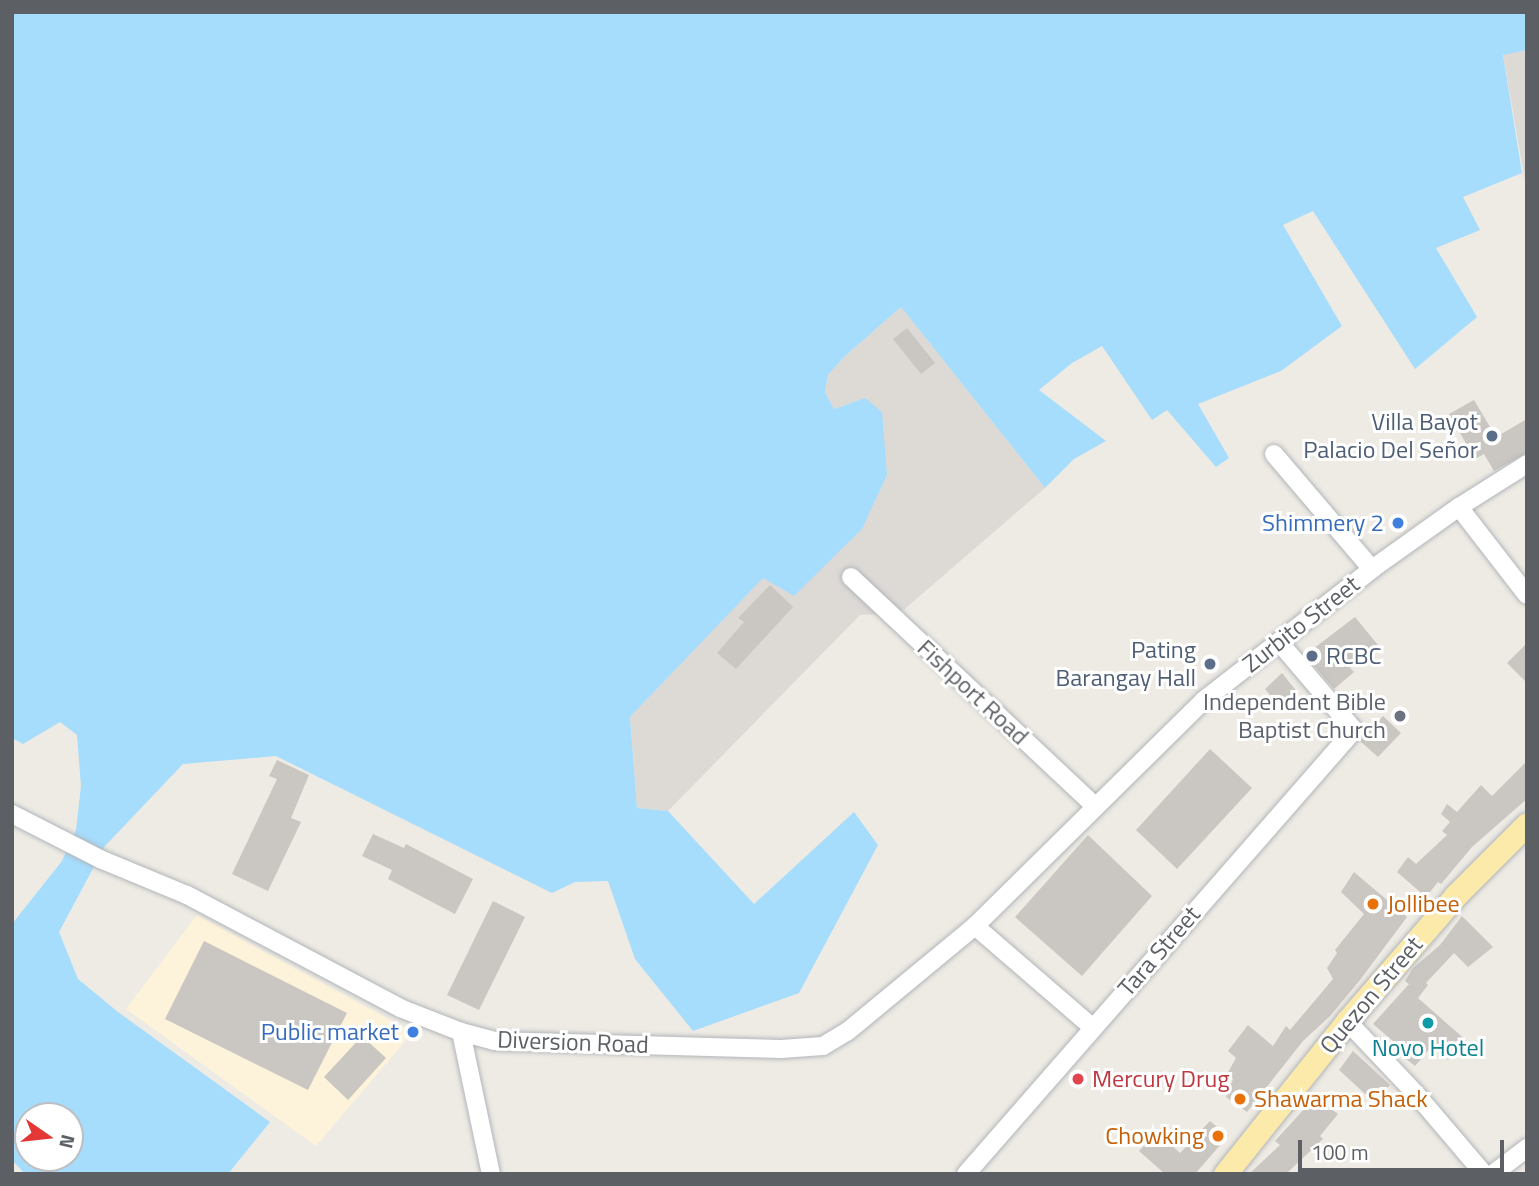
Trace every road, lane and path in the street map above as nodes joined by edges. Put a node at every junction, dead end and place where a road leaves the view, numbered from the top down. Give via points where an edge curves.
1 (1275, 454) dead end
2 (1527, 464) edge
3 (1459, 507) junction
4 (1372, 569) junction
5 (851, 577) dead end
6 (1527, 595) edge
7 (1279, 642) junction
8 (1095, 806) junction
9 (12, 814) edge
10 (1527, 824) edge
11 (975, 926) junction
12 (1347, 1021) junction
13 (1092, 1027) junction
14 (461, 1032) junction
15 (1527, 1148) edge
16 (491, 1174) edge
17 (966, 1174) edge
18 (1225, 1174) edge
19 (1483, 1174) edge
20 (1493, 1174) edge

1 - 4 street
2 - 3 street, Zurbito Street
3 - 4 street, Zurbito Street
3 - 6 street
4 - 7 street, Zurbito Street
5 - 8 street, Fishport Road
7 - 8 street, Zurbito Street via 1204,700
7 - 13 street, Tara Street via 1354,730
8 - 11 street, Zurbito Street
9 - 14 street, Diversion Road via 100,859 187,895 400,1008
10 - 12 main road, Quezon Street via 1456,895
11 - 13 street
11 - 14 street, Diversion Road via 849,1031 823,1046 780,1049 494,1041
12 - 18 main road, Quezon Street
12 - 19 street
13 - 17 street, Tara Street
14 - 16 street
15 - 20 street

